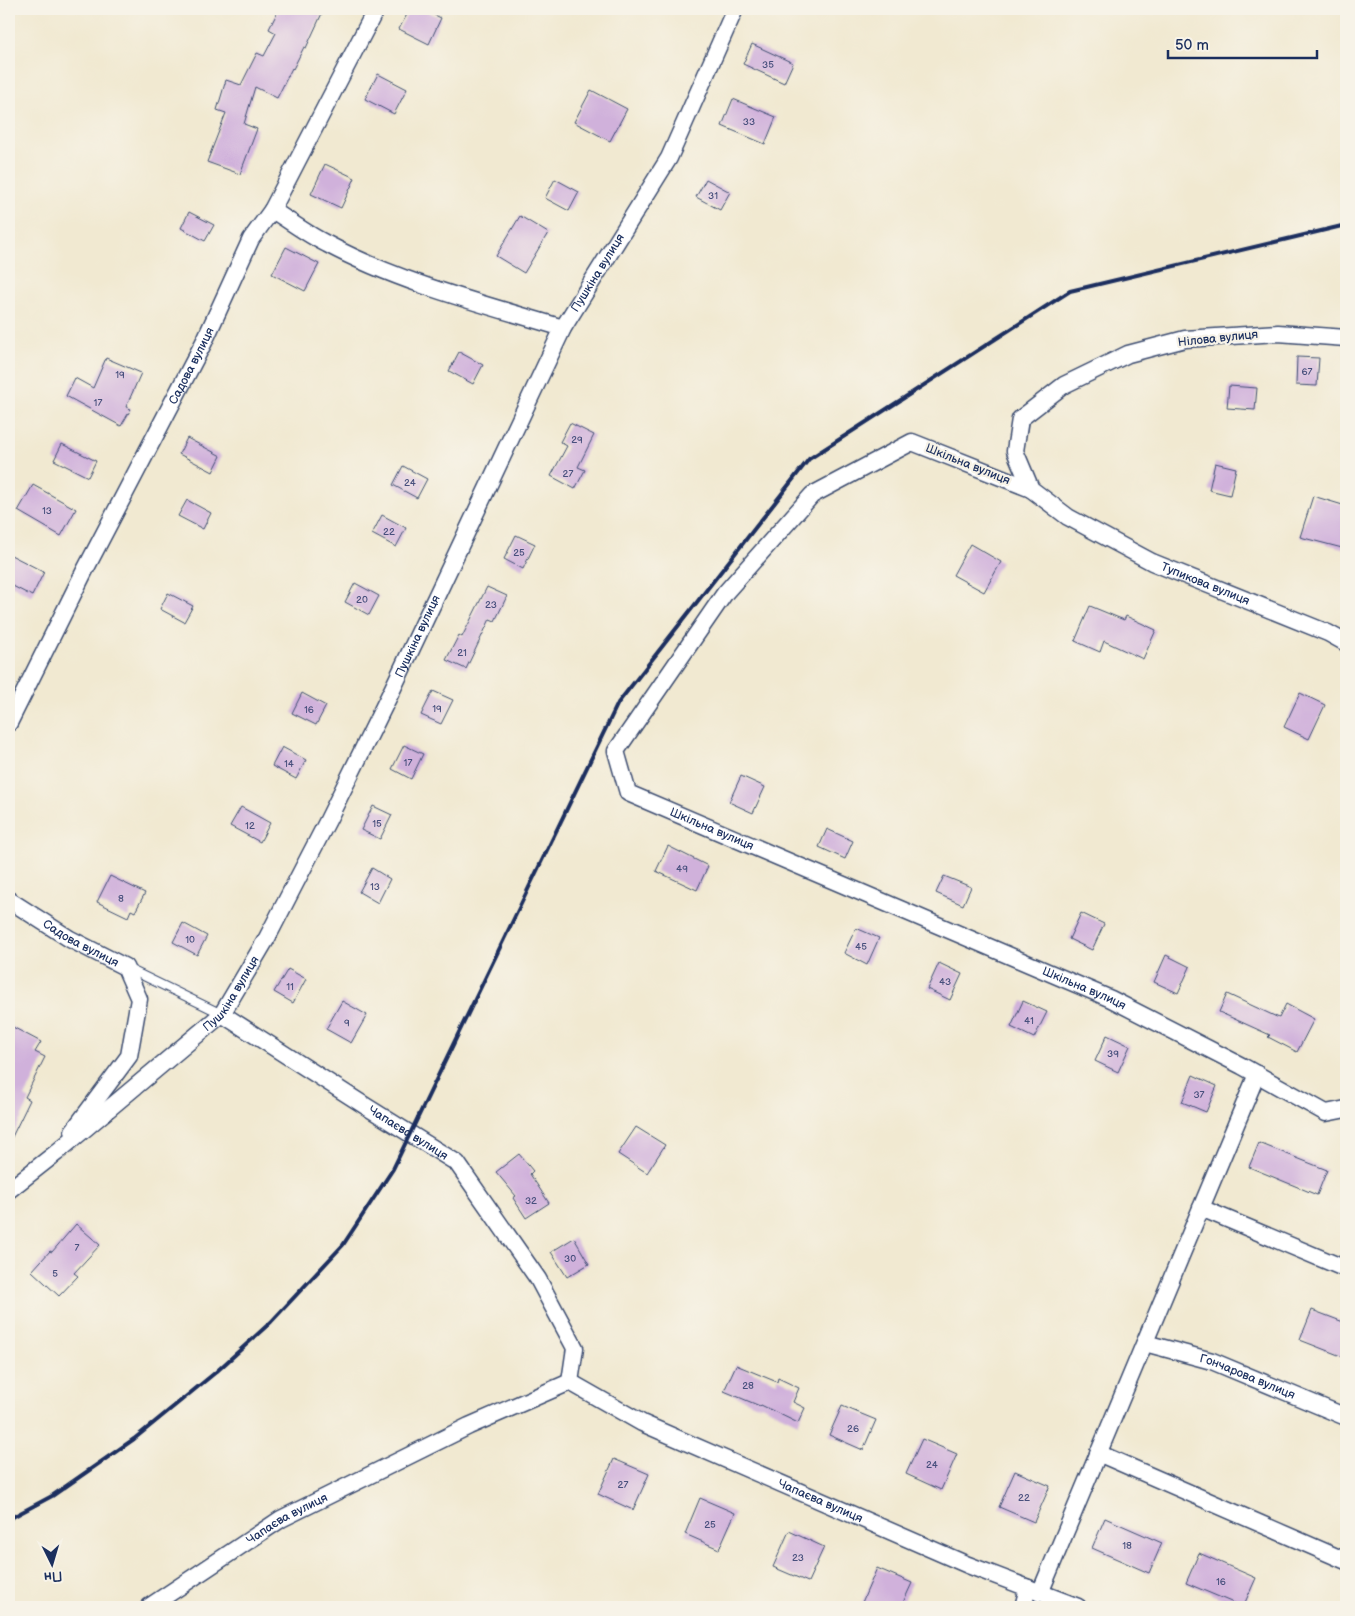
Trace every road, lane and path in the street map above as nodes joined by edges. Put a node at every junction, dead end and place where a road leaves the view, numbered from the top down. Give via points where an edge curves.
1 (376, 9) edge
2 (735, 9) edge
3 (272, 210) junction
4 (562, 328) junction
5 (1346, 338) edge
6 (1031, 490) junction
7 (1346, 643) edge
8 (9, 723) edge
9 (9, 900) edge
10 (125, 967) junction
11 (222, 1014) junction
12 (1257, 1074) junction
13 (1346, 1109) edge
14 (56, 1153) junction
15 (9, 1190) edge
16 (1201, 1208) junction
17 (1346, 1269) edge
18 (1145, 1343) junction
19 (570, 1382) junction
20 (1346, 1417) edge
21 (1098, 1453) junction
22 (1346, 1561) edge
23 (1034, 1590) junction
24 (148, 1607) edge
25 (1023, 1607) edge
26 (1078, 1607) edge

1 - 3 street, Садова вулиця
2 - 4 street, Пушкіна вулиця via 669,158
3 - 4 street via 326,244 384,270
3 - 8 street, Садова вулиця via 252,239 204,342
4 - 11 street, Пушкіна вулиця via 328,820 267,938
5 - 6 street, Нілова вулиця via 1278,332 1186,339 1128,354 1064,385 1020,419 1015,451
6 - 7 street, Тупикова вулиця via 1068,517 1152,562
6 - 12 street, Шкільна вулиця via 912,442 812,495 725,593 616,751 628,793 1111,999
9 - 10 street, Садова вулиця via 70,939
10 - 11 lane
10 - 14 street, Садова вулиця via 139,999 128,1056
11 - 14 street, Пушкіна вулиця
11 - 19 street, Чапаєва вулиця via 457,1163 538,1279 574,1348
12 - 13 street, Шкільна вулиця via 1326,1113
12 - 16 street
14 - 15 street, Пушкіна вулиця
16 - 17 street
16 - 18 street
18 - 20 street, Гончарова вулиця via 1212,1360
18 - 21 street
19 - 23 street, Чапаєва вулиця via 642,1423 968,1565
19 - 24 street, Чапаєва вулиця via 469,1426 281,1519
21 - 22 street
21 - 23 street
23 - 25 street
23 - 26 street, Чапаєва вулиця

